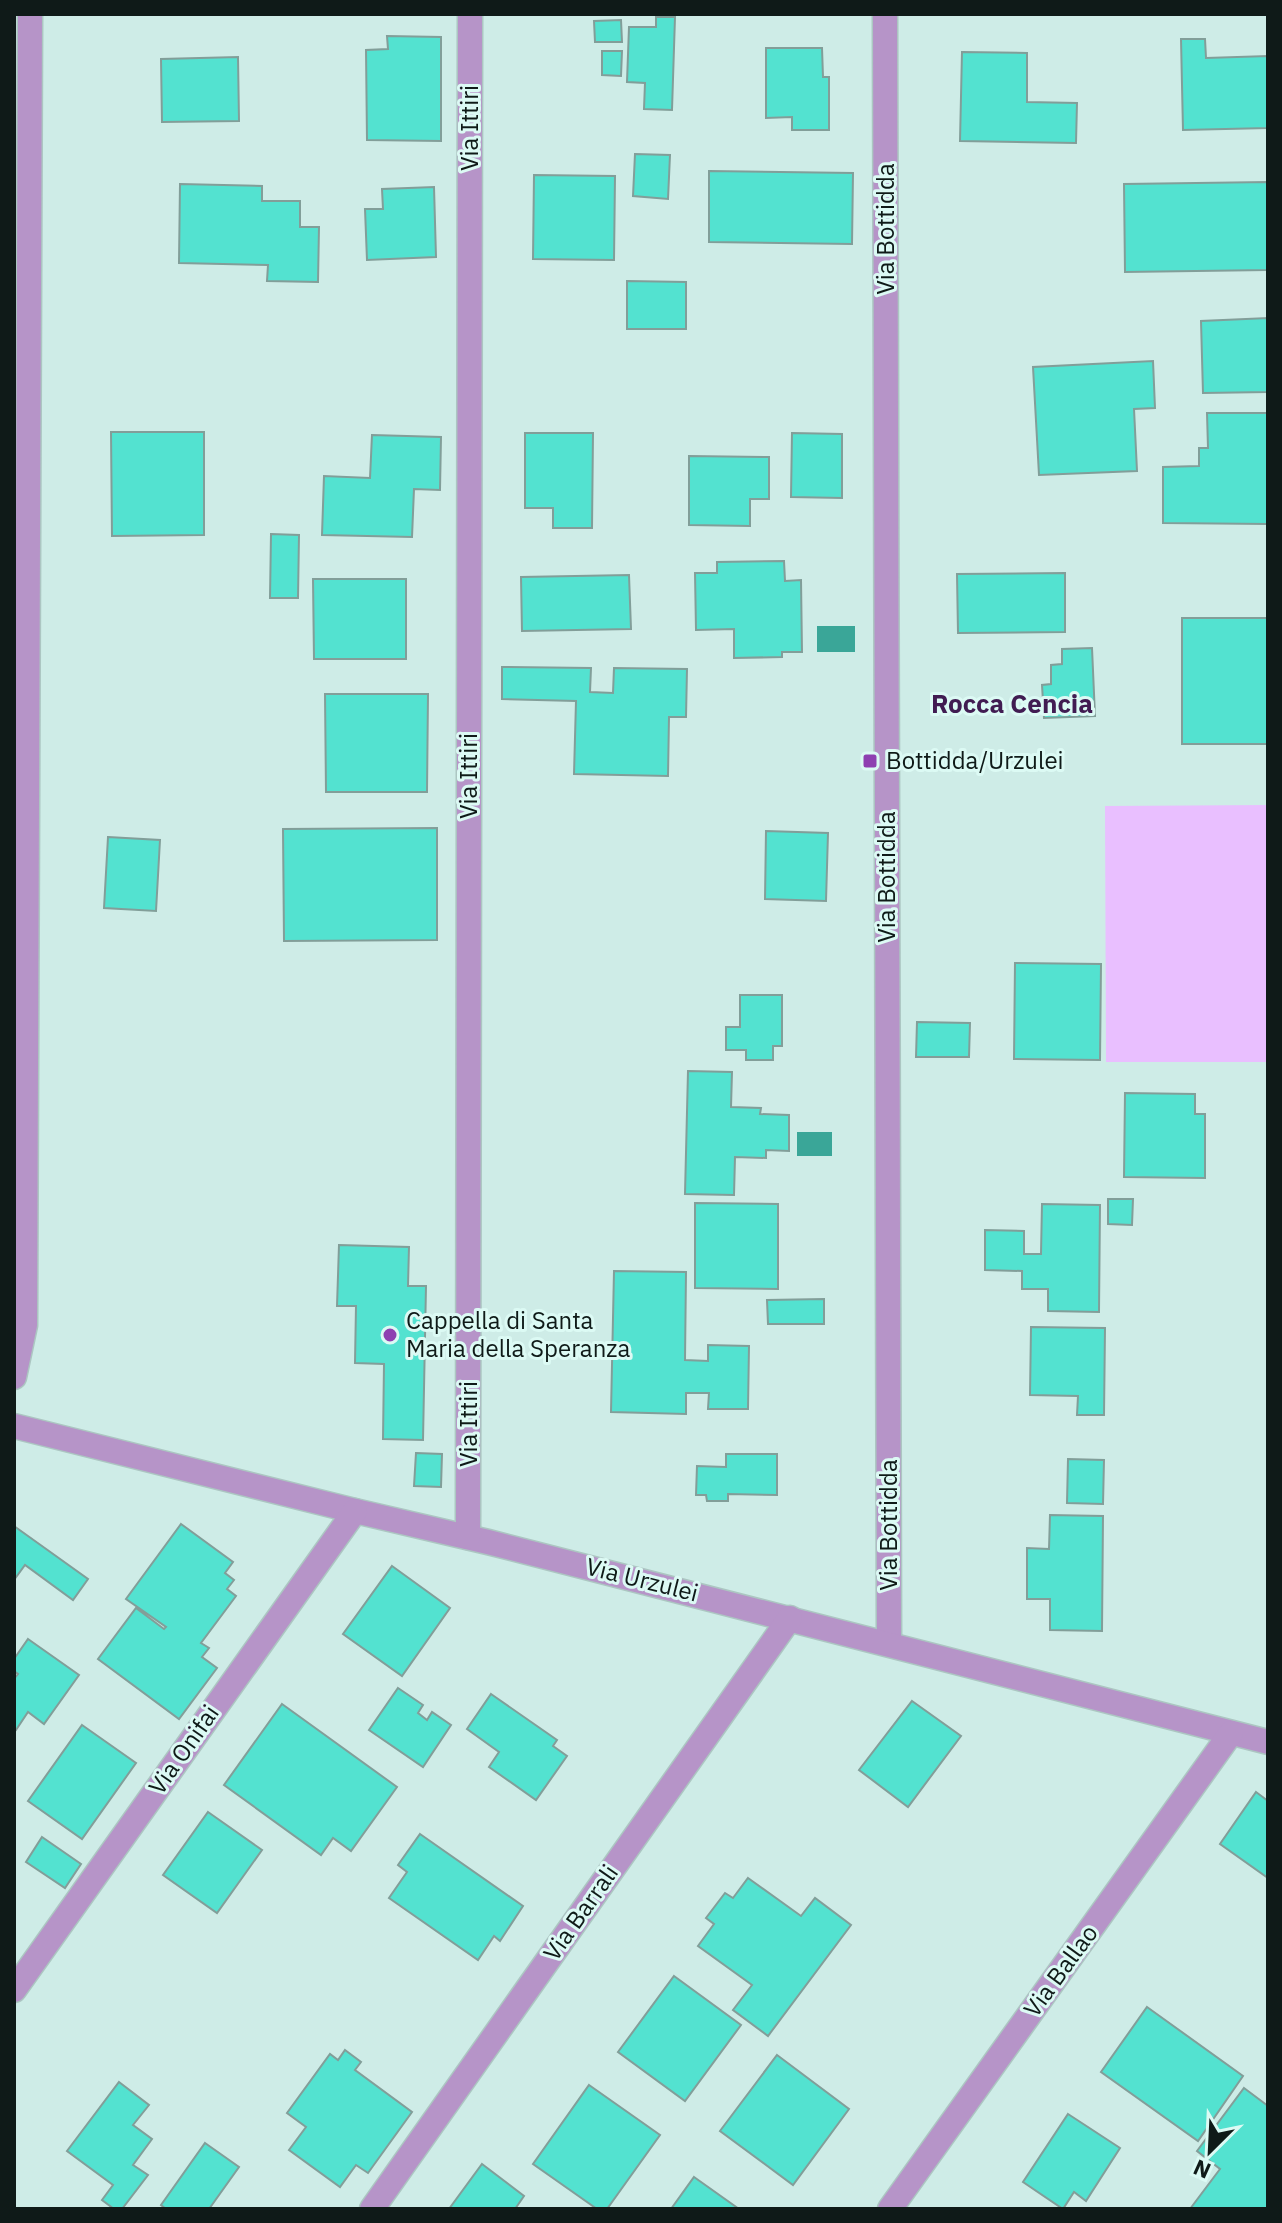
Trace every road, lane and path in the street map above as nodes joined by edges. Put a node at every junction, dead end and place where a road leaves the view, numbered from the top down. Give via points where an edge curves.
1 (30, 14) edge
2 (470, 14) edge
3 (885, 14) edge
4 (14, 1377) edge
5 (14, 1426) edge
6 (355, 1511) junction
7 (468, 1537) junction
8 (790, 1618) junction
9 (889, 1644) junction
10 (1231, 1733) junction
11 (1268, 1742) edge
12 (14, 1990) edge
13 (372, 2209) edge
14 (890, 2209) edge

1 - 4 street via 25,1325
2 - 7 street, Via Ittiri
3 - 9 street, Via Bottidda
5 - 6 street, Via Urzulei
6 - 7 street, Via Urzulei
6 - 12 street, Via Onifai
7 - 8 street, Via Urzulei
8 - 9 street, Via Urzulei
8 - 13 street, Via Barrali
9 - 10 street, Via Urzulei
10 - 11 street, Via Urzulei
10 - 14 street, Via Ballao

